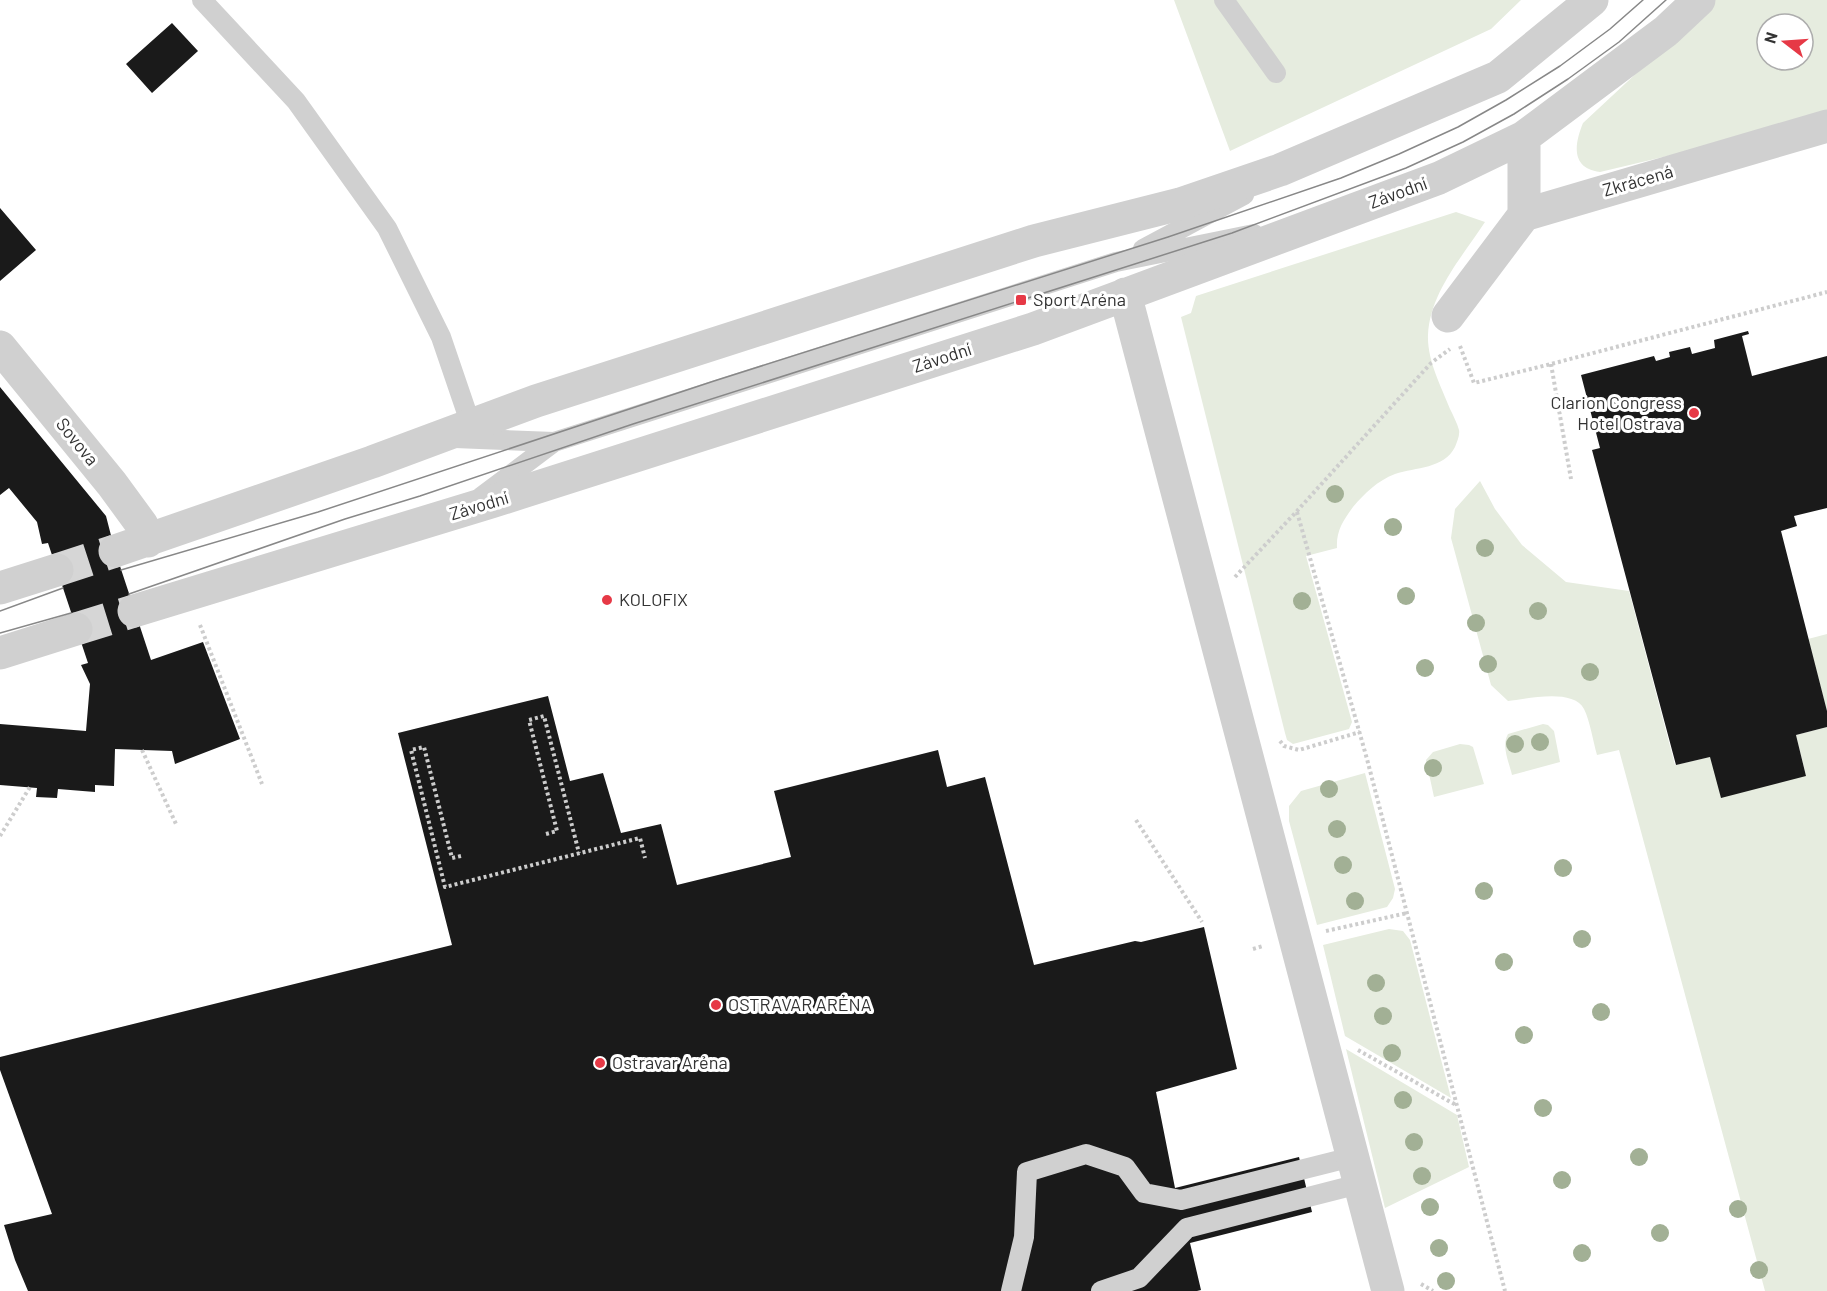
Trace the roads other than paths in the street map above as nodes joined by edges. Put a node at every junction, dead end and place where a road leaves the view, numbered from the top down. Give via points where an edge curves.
1 (202, 0) edge
2 (1224, 0) edge
3 (1592, 0) edge
4 (1699, 0) edge
5 (1276, 73) dead end
6 (1827, 126) edge
7 (1524, 137) junction
8 (1313, 157) junction
9 (1524, 215) junction
10 (1324, 220) junction
11 (1116, 262) junction
12 (1125, 294) junction
13 (1448, 316) dead end
14 (0, 347) edge
15 (471, 425) junction
16 (438, 437) junction
17 (554, 442) junction
18 (461, 511) junction
19 (148, 541) junction
20 (115, 551) tunnel mouth
21 (57, 570) tunnel mouth
22 (0, 588) edge
23 (134, 611) tunnel mouth
24 (76, 629) tunnel mouth
25 (0, 653) edge
26 (1356, 1170) junction
27 (1011, 1291) edge
28 (1101, 1291) edge
29 (1388, 1291) edge

1 - 15 lane via 296,101 387,228 441,337
2 - 5 lane
3 - 8 street via 1498,76
4 - 7 street, Závodní via 1666,31
6 - 9 street, Zkrácená
7 - 9 street
7 - 10 street, Závodní via 1439,178
8 - 11 lane
8 - 15 street via 1180,204 1034,241
9 - 13 street
10 - 11 lane
10 - 12 street, Závodní
11 - 17 lane
12 - 18 street, Závodní via 1033,329
12 - 26 street
14 - 19 street, Sovova via 112,484 142,525
15 - 16 street
16 - 17 lane
16 - 19 street
17 - 18 lane
18 - 23 street, Závodní
19 - 20 street
21 - 22 street
24 - 25 street
26 - 27 lane via 1181,1200 1144,1193 1125,1167 1086,1154 1026,1172 1024,1237
26 - 28 lane via 1187,1228 1139,1278
26 - 29 street

